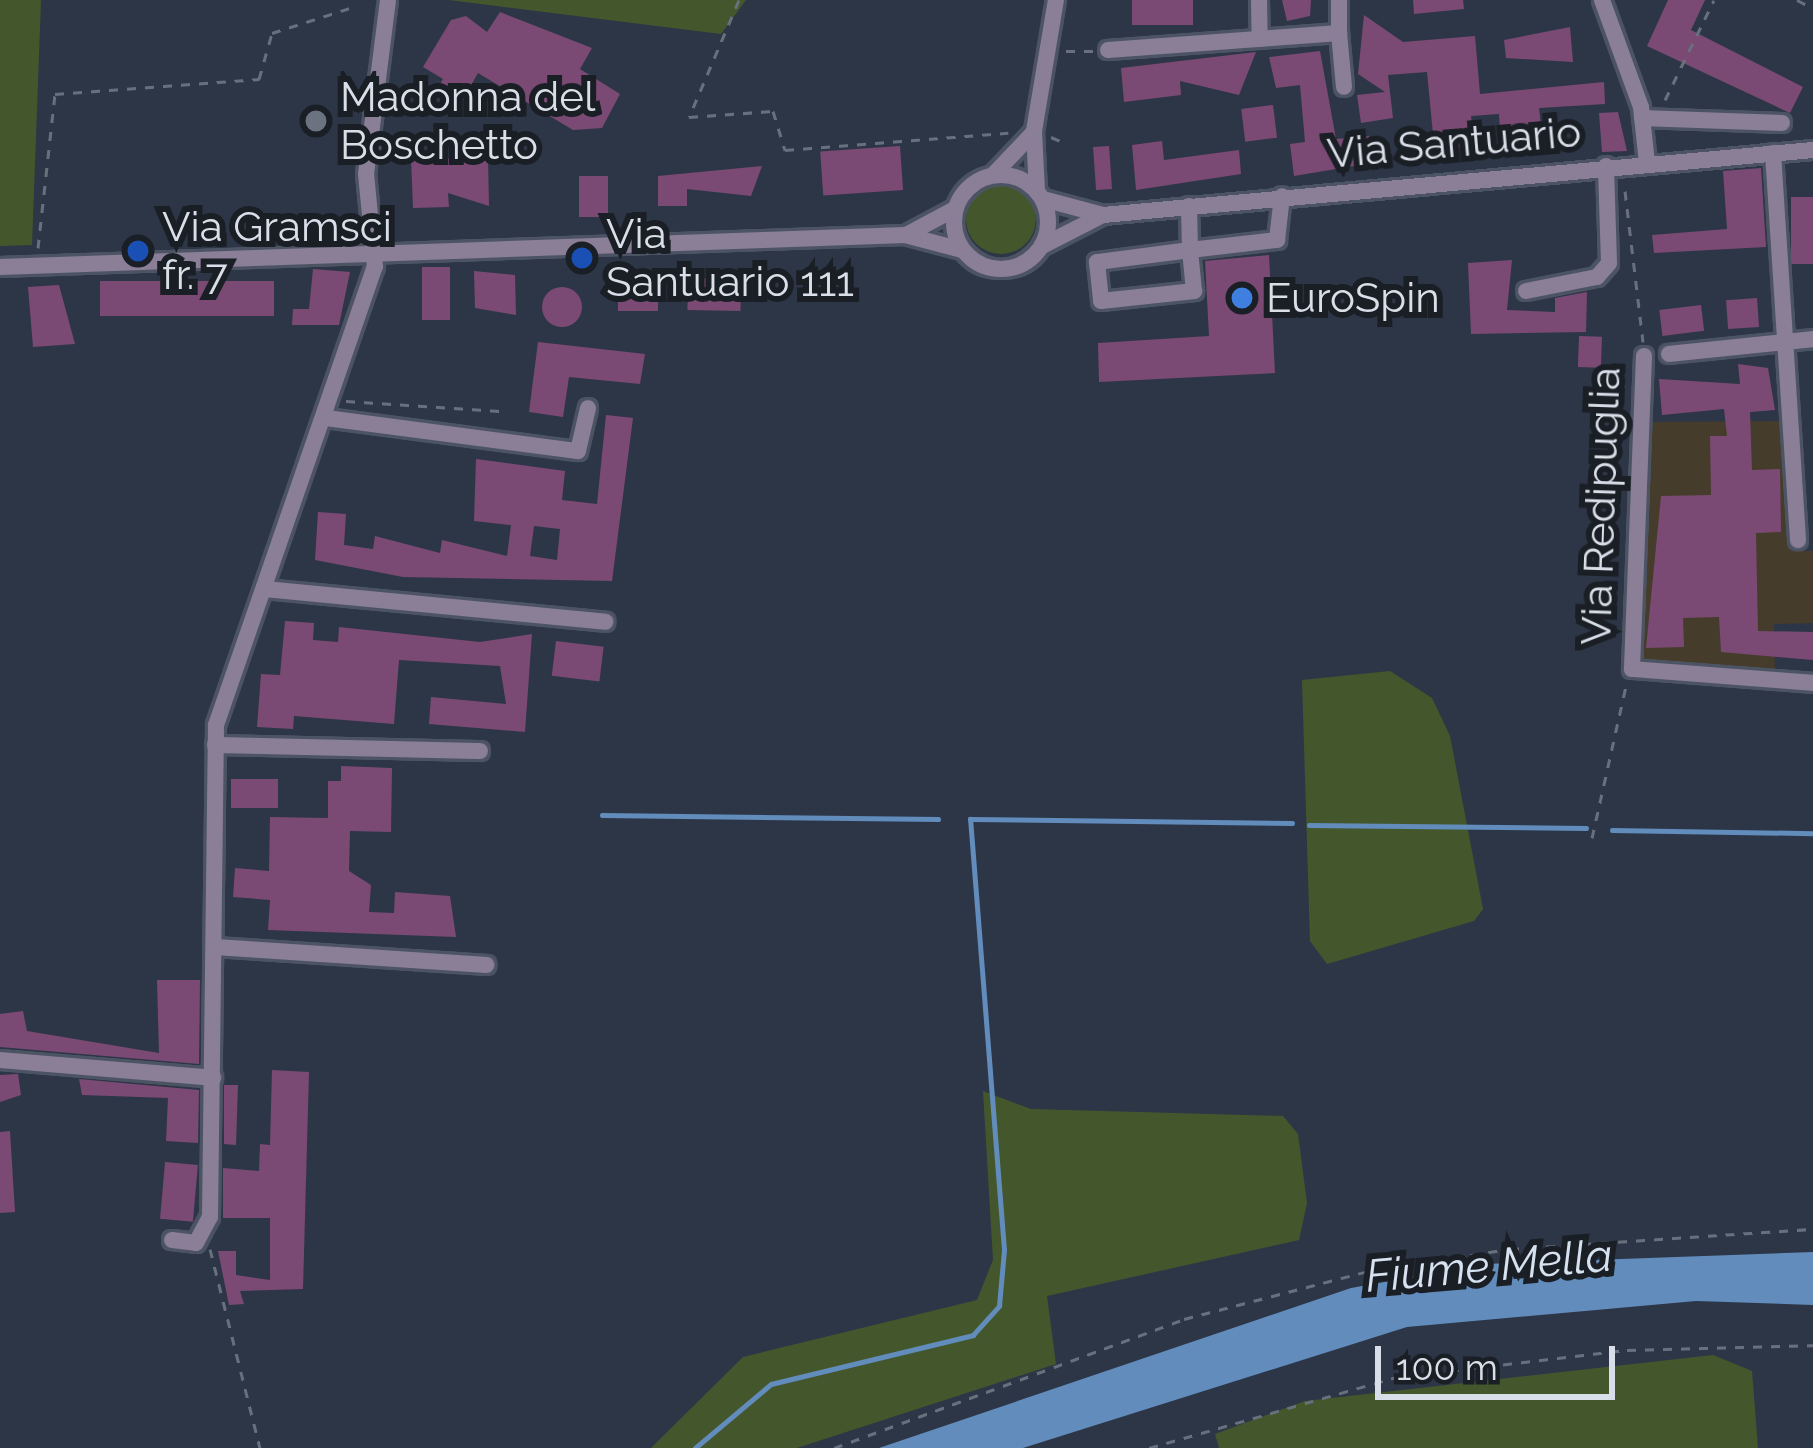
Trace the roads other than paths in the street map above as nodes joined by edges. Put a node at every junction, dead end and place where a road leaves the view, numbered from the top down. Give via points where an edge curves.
1 (388, 0) edge
2 (1056, 0) edge
3 (1259, 0) edge
4 (1340, 0) edge
5 (1602, 0) edge
6 (1339, 33) junction
7 (1260, 39) junction
8 (1108, 50) road end
9 (1345, 87) dead end
10 (1642, 118) junction
11 (1782, 123) dead end
12 (1028, 128) junction
13 (1813, 150) edge
14 (1773, 154) junction
15 (1647, 163) junction
16 (1613, 165) junction
17 (993, 176) junction
18 (1040, 195) junction
19 (1282, 196) junction
20 (1189, 206) junction
21 (955, 209) junction
22 (1103, 215) junction
23 (905, 235) junction
24 (1043, 245) junction
25 (373, 248) junction
26 (962, 250) junction
27 (1190, 250) junction
28 (0, 267) edge
29 (1526, 291) dead end
30 (1813, 339) edge
31 (1785, 341) junction
32 (1669, 354) dead end
33 (1644, 356) road end
34 (588, 408) dead end
35 (329, 409) junction
36 (1798, 540) dead end
37 (265, 589) junction
38 (605, 622) dead end
39 (1813, 683) edge
40 (215, 746) junction
41 (480, 751) dead end
42 (216, 947) junction
43 (486, 965) dead end
44 (0, 1060) edge
45 (213, 1078) junction
46 (172, 1240) dead end

1 - 25 street via 366,174
2 - 12 street
3 - 7 street
4 - 6 street
5 - 10 street
6 - 7 street
6 - 9 street
7 - 8 street
10 - 11 street via 1666,114 1705,128
10 - 15 street
12 - 17 street
12 - 18 street
13 - 14 street, Via Santuario
14 - 15 street, Via Santuario
14 - 31 street
15 - 16 street, Via Santuario
16 - 19 street, Via Santuario
16 - 29 street via 1609,262 1597,277
17 - 18 street
17 - 21 street
18 - 22 street, Via Santuario
18 - 24 street
19 - 20 street, Via Santuario
19 - 27 street via 1277,240
20 - 22 street, Via Santuario
20 - 27 street
21 - 23 street
21 - 26 street
22 - 24 street, Via Santuario
23 - 25 street
23 - 26 street
24 - 26 street via 1004,270
25 - 28 street
25 - 35 street
27 - 27 street via 1097,262 1100,301 1194,291
30 - 31 street
31 - 32 street
31 - 36 street
33 - 39 street, Via Redipuglia via 1632,669
34 - 35 street via 578,451
35 - 37 street
37 - 38 street
37 - 40 street
40 - 41 street
40 - 42 street
42 - 43 street
42 - 45 street
44 - 45 street
45 - 46 street via 207,1236

